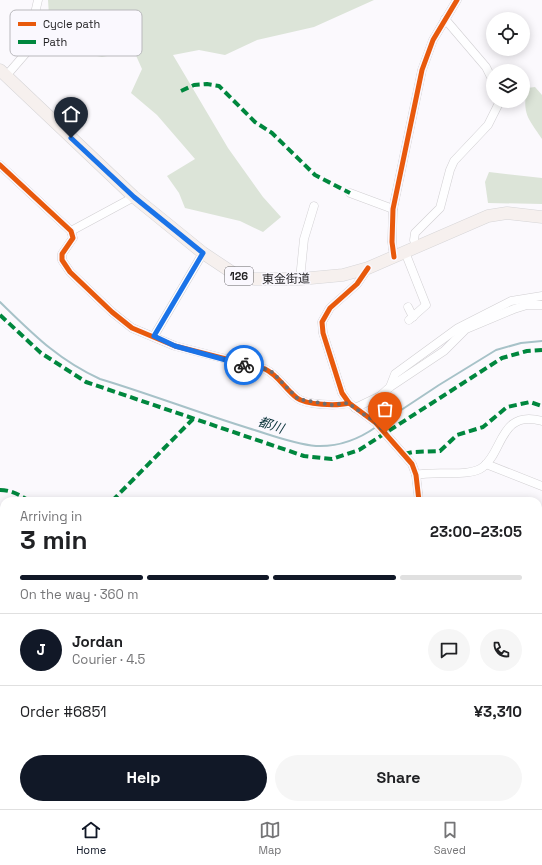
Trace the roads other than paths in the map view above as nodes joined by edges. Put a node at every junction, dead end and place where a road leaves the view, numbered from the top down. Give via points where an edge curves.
1 (38, 0) edge
2 (457, 0) edge
3 (36, 10) edge
4 (445, 19) junction
5 (23, 56) edge
6 (486, 67) edge
7 (3, 73) edge
8 (496, 108) edge
9 (0, 165) edge
10 (350, 193) dead end
11 (134, 197) junction
12 (314, 206) dead end
13 (393, 209) junction
14 (542, 217) edge
15 (71, 232) junction
16 (416, 247) junction
17 (405, 252) junction
18 (203, 253) junction
19 (394, 257) junction
20 (368, 268) junction
21 (300, 279) junction
22 (542, 296) edge
23 (542, 305) edge
24 (408, 307) dead end
25 (154, 336) junction
26 (390, 387) junction
27 (352, 406) junction
28 (542, 421) edge
29 (486, 464) junction
30 (416, 475) junction
31 (542, 486) edge
32 (419, 497) edge

1 - 3 street
2 - 4 street
4 - 6 street
4 - 13 street via 422,70
5 - 7 street
7 - 11 highway, 東金街道 / 126
8 - 16 street via 488,124 454,161 440,208 416,233
9 - 15 street
10 - 13 street
11 - 15 street
11 - 18 highway, 東金街道 / 126
12 - 21 street via 304,239
13 - 19 street
14 - 16 highway, 東金街道 / 126 via 507,212 488,216
15 - 25 street via 73,238 62,254 62,260 70,272 132,328
16 - 17 highway, 東金街道 / 126
17 - 19 highway, 東金街道 / 126
17 - 24 street via 426,305 411,319
18 - 21 highway, 東金街道 / 126 via 236,275 254,279
18 - 25 street
19 - 20 highway, 東金街道 / 126
20 - 21 highway, 東金街道 / 126 via 343,275
20 - 27 street via 357,284 330,308 322,322 327,349 342,394
22 - 26 street via 511,301 458,328 395,374
23 - 26 street via 527,305 514,309 466,330 444,351
25 - 27 street via 175,346 272,372 298,399
26 - 27 street via 380,396
27 - 30 street via 376,423 412,464
28 - 29 street via 516,422 507,429
29 - 30 street via 475,472 425,472
29 - 31 street
30 - 32 street

